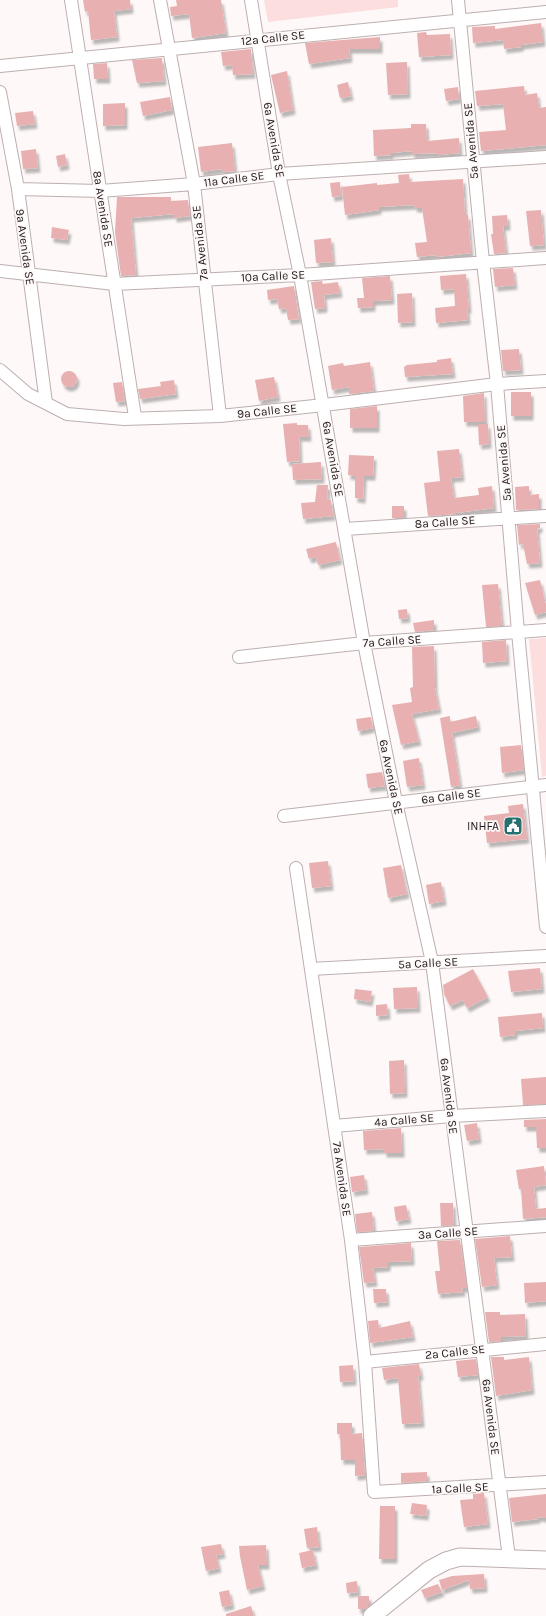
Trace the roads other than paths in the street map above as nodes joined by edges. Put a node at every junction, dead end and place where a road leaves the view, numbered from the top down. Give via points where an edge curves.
1 (71, 0) edge
2 (160, 0) edge
3 (251, 0) edge
4 (458, 0) edge
5 (546, 12) edge
6 (460, 20) junction
7 (256, 39) junction
8 (168, 50) junction
9 (80, 58) junction
10 (0, 66) edge
11 (0, 92) edge
12 (546, 157) edge
13 (473, 161) junction
14 (279, 174) junction
15 (194, 184) junction
16 (18, 188) junction
17 (100, 191) junction
18 (546, 258) edge
19 (483, 262) junction
20 (0, 271) edge
21 (29, 274) junction
22 (300, 275) junction
23 (205, 280) junction
24 (114, 284) junction
25 (0, 370) edge
26 (546, 381) edge
27 (497, 384) junction
28 (46, 403) junction
29 (324, 405) junction
30 (220, 416) junction
31 (135, 417) junction
32 (546, 516) edge
33 (509, 518) junction
34 (345, 529) junction
35 (546, 630) edge
36 (518, 632) junction
37 (364, 643) junction
38 (239, 657) dead end
39 (546, 785) edge
40 (532, 786) junction
41 (396, 802) junction
42 (284, 816) dead end
43 (296, 868) dead end
44 (546, 926) edge
45 (546, 956) edge
46 (432, 962) junction
47 (311, 969) junction
48 (546, 1111) edge
49 (452, 1116) junction
50 (334, 1126) junction
51 (546, 1226) edge
52 (467, 1232) junction
53 (351, 1240) junction
54 (546, 1344) edge
55 (482, 1349) junction
56 (365, 1362) junction
57 (546, 1482) edge
58 (500, 1485) junction
59 (374, 1492) joint
60 (509, 1558) junction
61 (546, 1560) edge
62 (372, 1616) edge

1 - 9 street, 8a Avenida SE
2 - 8 street, 7a Avenida SE
3 - 7 street, 6a Avenida SE
4 - 6 street, 5a Avenida SE
5 - 6 street, 12a Calle SE
6 - 7 street, 12a Calle SE
6 - 13 street, 5a Avenida SE
7 - 8 street, 12a Calle SE
7 - 14 street, 6a Avenida SE
8 - 9 street, 12a Calle SE
8 - 15 street, 7a Avenida SE
9 - 10 street, 12a Calle SE
9 - 17 street, 8a Avenida SE
11 - 16 street, 9a Avenida SE
12 - 13 street, 11a Calle SE
13 - 14 street, 11a Calle SE
13 - 19 street, 5a Avenida SE
14 - 15 street, 11a Calle SE
14 - 22 street, 6a Avenida SE
15 - 17 street, 11a Calle SE
15 - 23 street, 7a Avenida SE
16 - 17 street, 11a Calle SE
16 - 21 street, 9a Avenida SE
17 - 24 street, 8a Avenida SE
18 - 19 street, 10a Calle SE
19 - 22 street, 10a Calle SE
19 - 27 street, 5a Avenida SE
20 - 21 street, 10a Calle SE
21 - 24 street, 10a Calle SE
21 - 28 street, 9a Avenida SE
22 - 23 street, 10a Calle SE
22 - 29 street, 6a Avenida SE
23 - 24 street, 10a Calle SE
23 - 30 street, 7a Avenida SE
24 - 31 street, 8a Avenida SE
25 - 28 street, 9a Calle SE via 28,394
26 - 27 street, 9a Calle SE
27 - 29 street, 9a Calle SE
27 - 33 street, 5a Avenida SE
28 - 31 street, 9a Calle SE via 67,414 124,419
29 - 30 street, 9a Calle SE
29 - 34 street, 6a Avenida SE
30 - 31 street, 9a Calle SE
32 - 33 street, 8a Calle SE
33 - 34 street, 8a Calle SE
33 - 36 street, 5a Avenida SE
34 - 37 street, 6a Avenida SE
35 - 36 street, 7a Calle SE
36 - 37 street, 7a Calle SE
36 - 40 street, 5a Avenida SE
37 - 38 street, 7a Calle SE
37 - 41 street, 6a Avenida SE
39 - 40 street, 6a Calle SE
40 - 41 street, 6a Calle SE
40 - 44 street, 5a Avenida SE
41 - 42 street, 6a Calle SE
41 - 46 street, 6a Avenida SE
43 - 47 street, 7a Avenida SE
45 - 46 street, 5a Calle SE
46 - 47 street, 5a Calle SE
46 - 49 street, 6a Avenida SE
47 - 50 street, 7a Avenida SE
48 - 49 street, 4a Calle SE
49 - 50 street, 4a Calle SE
49 - 52 street, 6a Avenida SE
50 - 53 street, 7a Avenida SE
51 - 52 street, 3a Calle SE
52 - 53 street, 3a Calle SE
52 - 55 street, 6a Avenida SE
53 - 56 street, 7a Avenida SE
54 - 55 street, 2a Calle SE
55 - 56 street, 2a Calle SE
55 - 58 street, 6a Avenida SE
56 - 59 street, 7a Avenida SE
57 - 58 street, 1a Calle SE
58 - 59 street, 1a Calle SE
58 - 60 street, 6a Avenida SE
60 - 61 street
60 - 62 street via 460,1557 446,1561 429,1570

